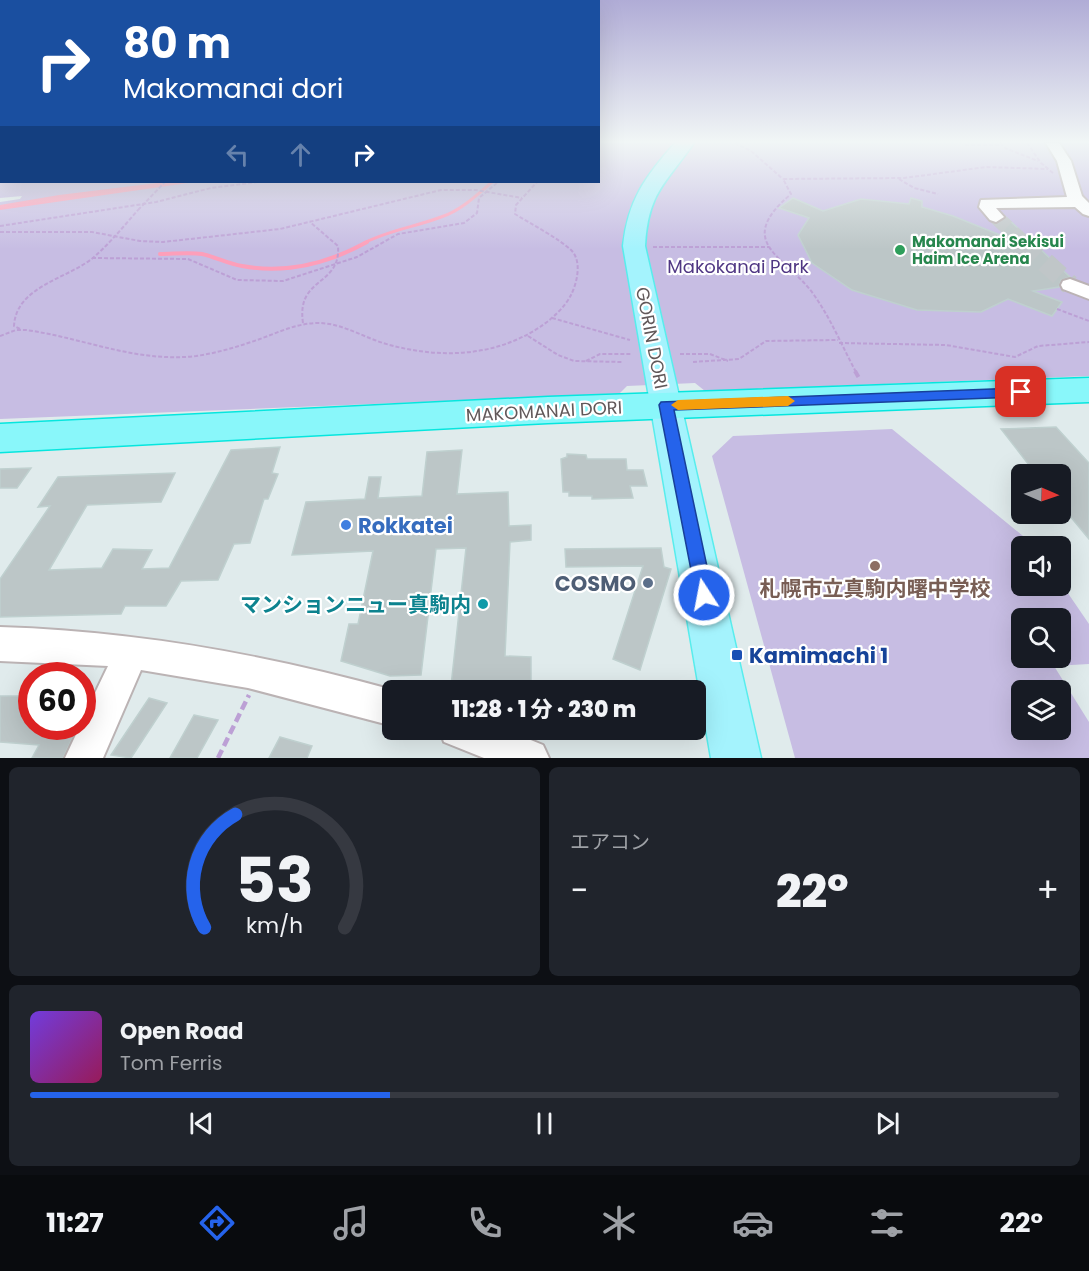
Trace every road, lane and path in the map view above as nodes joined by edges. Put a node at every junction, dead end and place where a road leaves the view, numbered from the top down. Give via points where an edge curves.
1 (657, 178) edge
2 (783, 178) edge
3 (826, 178) edge
4 (902, 178) edge
5 (1069, 178) edge
6 (898, 179) junction
7 (164, 183) edge
8 (248, 183) edge
9 (497, 183) edge
10 (536, 183) edge
11 (486, 191) junction
12 (938, 194) dead end
13 (522, 198) junction
14 (1083, 207) edge
15 (996, 216) dead end
16 (310, 222) junction
17 (0, 226) edge
18 (1, 233) edge
19 (114, 236) junction
20 (651, 247) dead end
21 (769, 247) junction
22 (92, 258) junction
23 (337, 264) junction
24 (1070, 285) tunnel mouth
25 (1089, 293) edge
26 (1057, 309) dead end
27 (552, 318) junction
28 (1089, 321) edge
29 (303, 323) junction
30 (20, 329) junction
31 (0, 336) edge
32 (528, 336) junction
33 (630, 340) dead end
34 (838, 341) junction
35 (1089, 342) edge
36 (632, 354) dead end
37 (680, 354) dead end
38 (585, 362) junction
39 (693, 362) dead end
40 (729, 362) junction
41 (622, 363) dead end
42 (860, 379) dead end
43 (1089, 390) edge
44 (666, 405) junction
45 (0, 438) edge
46 (0, 644) edge
47 (132, 652) junction
48 (260, 673) junction
49 (382, 705) edge
50 (485, 740) edge
51 (84, 758) edge
52 (218, 758) edge
53 (530, 758) edge
54 (736, 758) edge

1 - 44 main road, GORIN DORI via 644,194 635,219 634,246
2 - 21 path via 791,194 773,209 767,220
3 - 6 path
4 - 6 path
5 - 14 street via 1073,195
6 - 12 path
7 - 19 path, bridge
8 - 17 path
9 - 11 path
10 - 13 path
11 - 13 path
11 - 16 path via 430,191
11 - 23 path via 479,198 477,213 471,220 398,234
13 - 27 path via 515,210 519,219 568,247 577,260 573,292
14 - 15 street via 986,203
16 - 19 path via 257,233 163,242
16 - 23 path via 332,239 339,252
18 - 19 path via 92,232
19 - 22 path
20 - 21 path
21 - 34 path via 811,290
22 - 23 path via 188,259 230,278 262,282 302,277
22 - 30 path via 24,301 13,318 14,326
23 - 29 path via 305,295
24 - 25 street
26 - 28 path
27 - 32 path
27 - 33 path
29 - 30 path via 227,350 167,357 143,356
29 - 32 path via 339,325 401,349 434,353 493,350
30 - 31 path
32 - 38 path via 558,355
34 - 35 path via 946,345 1008,357 1038,346
34 - 40 path via 765,340 740,359
34 - 42 path
36 - 38 path via 600,354
37 - 40 path via 710,354
38 - 41 path
39 - 40 path
43 - 44 highway, MAKOMANAI DORI
44 - 45 highway, MAKOMANAI DORI
44 - 54 main road, GORIN DORI
46 - 47 street
47 - 48 street
47 - 51 street
48 - 49 street
48 - 52 path
50 - 53 street

